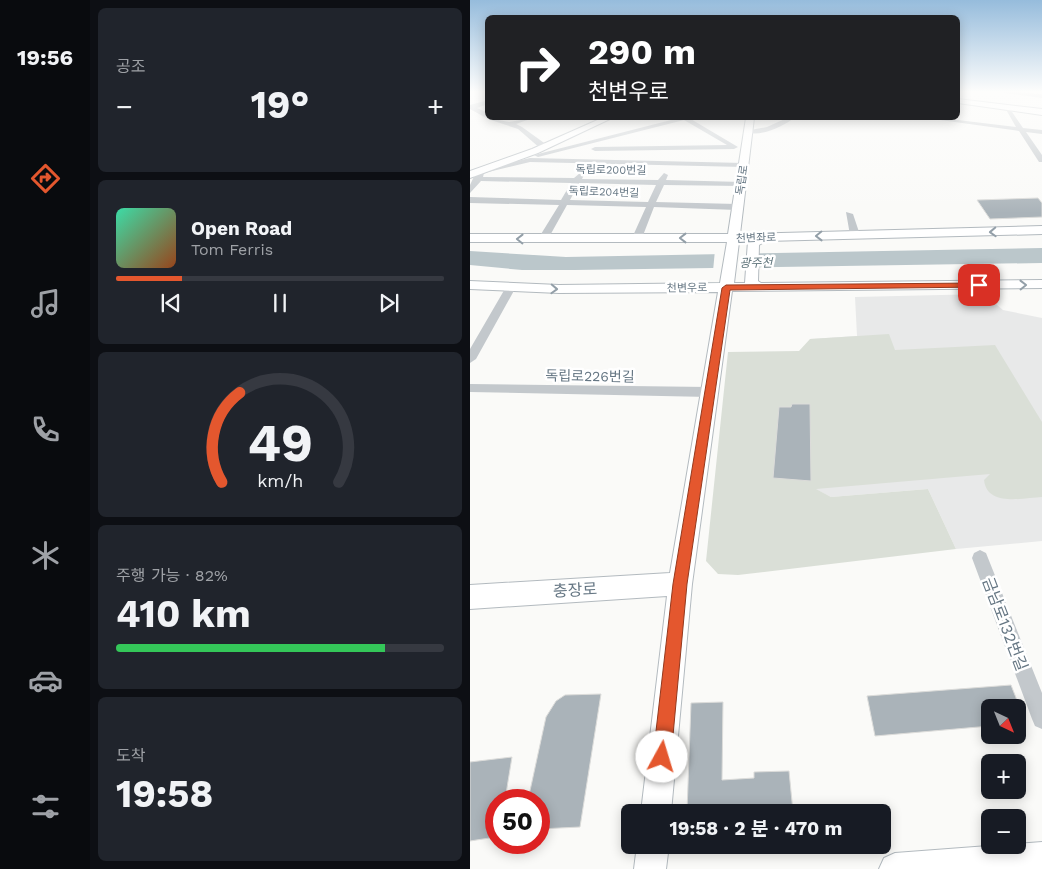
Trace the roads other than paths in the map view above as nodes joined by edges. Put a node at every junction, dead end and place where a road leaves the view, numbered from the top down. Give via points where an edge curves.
1 (748, 131) edge
2 (526, 132) edge
3 (578, 132) edge
4 (635, 132) edge
5 (709, 132) edge
6 (1021, 132) edge
7 (672, 143) junction
8 (595, 145) junction
9 (734, 146) junction
10 (544, 147) junction
11 (1038, 150) edge
12 (746, 152) junction
13 (535, 156) junction
14 (1042, 160) edge
15 (589, 161) junction
16 (669, 163) junction
17 (744, 165) junction
18 (475, 173) edge
19 (576, 181) junction
20 (660, 183) junction
21 (742, 184) junction
22 (470, 191) edge
23 (470, 200) edge
24 (564, 202) junction
25 (651, 205) junction
26 (737, 207) junction
27 (849, 214) dead end
28 (1042, 230) edge
29 (855, 235) junction
30 (470, 238) edge
31 (636, 238) junction
32 (543, 239) junction
33 (731, 240) junction
34 (758, 240) junction
35 (470, 284) edge
36 (1042, 284) edge
37 (726, 285) junction
38 (755, 285) junction
39 (511, 287) junction
40 (470, 359) edge
41 (470, 388) edge
42 (709, 392) junction
43 (980, 558) dead end
44 (680, 584) junction
45 (470, 597) edge
46 (1042, 719) edge
47 (657, 804) edge
48 (652, 854) edge
49 (1042, 858) edge
50 (650, 869) edge
51 (894, 869) edge

1 - 12 street, 독립로
2 - 10 street
3 - 10 street
4 - 8 street
5 - 9 street
6 - 11 street
7 - 8 street
7 - 9 street
7 - 16 street
8 - 13 street
8 - 15 street
9 - 12 street
10 - 13 street
11 - 14 street
12 - 17 street, 독립로
13 - 15 street
13 - 18 street
13 - 18 street
15 - 16 street
15 - 19 street
16 - 17 street
16 - 20 street
17 - 21 street, 독립로
18 - 19 street, 독립로200번길
18 - 22 street
19 - 20 street, 독립로200번길
19 - 24 street
20 - 21 street, 독립로200번길
20 - 25 street
21 - 26 street, 독립로
23 - 24 street, 독립로204번길
24 - 25 street, 독립로204번길
24 - 32 street
25 - 26 street, 독립로204번길
25 - 31 street
26 - 33 street, 독립로
27 - 29 street
28 -> 29 street, 천변좌로
29 -> 34 street, 천변좌로
32 -> 30 street, 천변좌로
31 - 32 street, 천변좌로
33 -> 31 street, 천변좌로
33 - 34 street, 천변좌로
33 - 37 street, 독립로
34 - 38 street
35 - 39 street, 천변우로
38 -> 36 street, 천변우로
37 - 38 street, 천변우로
39 -> 37 street, 천변우로
37 - 42 main road
39 - 40 street
41 - 42 street, 독립로226번길
42 - 44 main road
43 - 46 street, 금남로132번길
44 - 45 street, 충장로
44 - 47 main road
48 - 50 street
49 - 51 street

